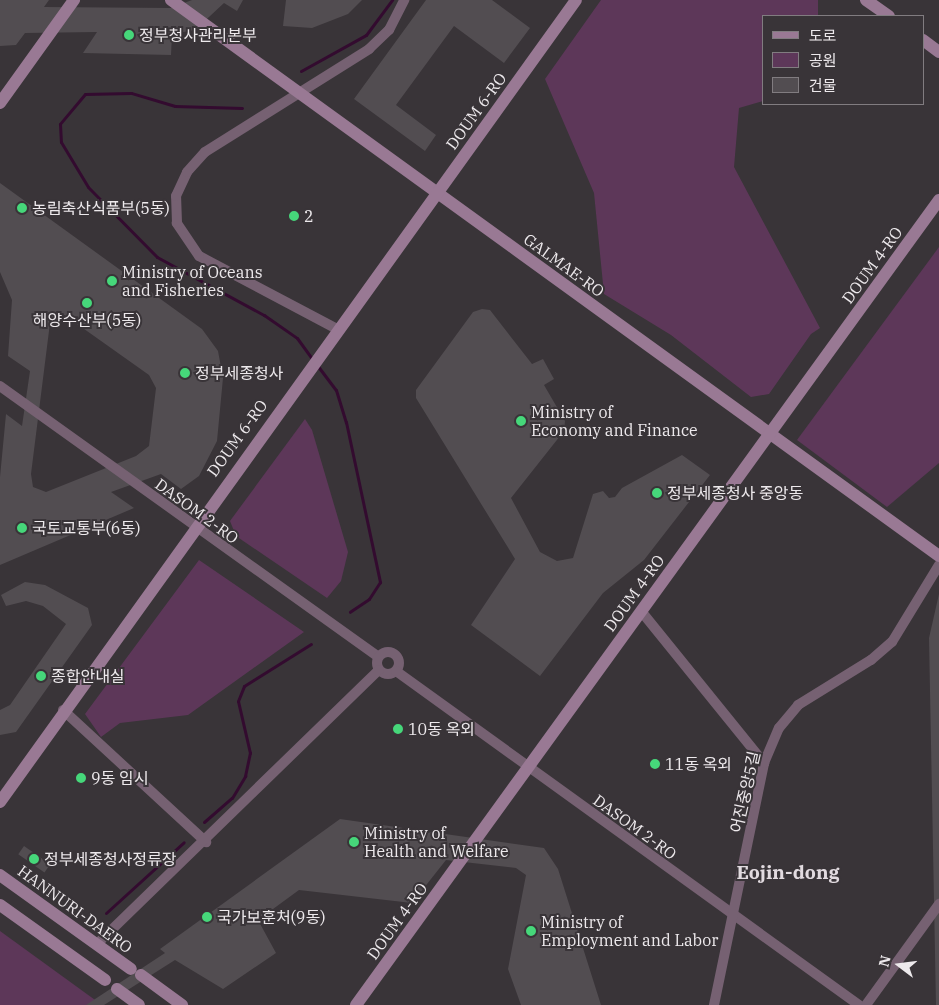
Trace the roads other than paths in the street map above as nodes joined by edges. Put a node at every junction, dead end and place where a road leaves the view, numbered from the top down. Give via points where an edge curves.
1 (74, 0) edge
2 (171, 0) edge
3 (404, 0) edge
4 (576, 0) edge
5 (866, 0) edge
6 (888, 15) edge
7 (924, 41) edge
8 (939, 52) edge
9 (297, 92) junction
10 (0, 103) edge
11 (437, 193) junction
12 (939, 200) edge
13 (337, 329) junction
14 (0, 386) edge
15 (768, 434) junction
16 (194, 527) junction
17 (939, 556) edge
18 (939, 565) edge
19 (641, 611) junction
20 (378, 657) junction
21 (379, 670) junction
22 (396, 671) junction
23 (63, 710) junction
24 (764, 763) junction
25 (528, 768) junction
26 (0, 802) edge
27 (206, 842) junction
28 (0, 875) edge
29 (939, 904) edge
30 (0, 905) edge
31 (733, 917) junction
32 (97, 944) junction
33 (105, 980) dead end
34 (117, 989) dead end
35 (139, 1005) edge
36 (182, 1005) edge
37 (356, 1005) edge
38 (714, 1005) edge
39 (859, 1005) edge
40 (866, 1005) edge

1 - 10 street
2 - 9 street, GALMAE-RO
3 - 9 street via 393,24 369,49
4 - 11 street, DOUM 6-RO
5 - 6 street
7 - 8 street
9 - 11 street, GALMAE-RO
9 - 13 street via 194,162 176,196 177,223 191,246 210,264
11 - 13 street, DOUM 6-RO
11 - 15 street, GALMAE-RO
12 - 15 street, DOUM 4-RO
13 - 16 street, DOUM 6-RO
14 - 16 street, DASOM 2-RO
15 - 17 street, GALMAE-RO
15 - 19 street, DOUM 4-RO
16 - 20 street, DASOM 2-RO
16 - 23 street, DOUM 6-RO
18 - 24 street, 어진중앙5길 via 892,642 871,660 798,705 779,728
19 - 24 street
19 - 25 street, DOUM 4-RO
20 - 21 street
20 - 22 street, DASOM 2-RO via 394,654
21 - 22 street via 385,674
21 - 27 street
22 - 25 street, DASOM 2-RO
23 - 26 street, DOUM 6-RO
23 - 27 street
24 - 31 street, 어진중앙5길
25 - 31 street, DASOM 2-RO
25 - 37 street, DOUM 4-RO
27 - 32 street
28 - 32 street, HANNURI-DAERO
29 - 40 street
30 - 33 street
31 - 38 street, 어진중앙5길
31 - 39 street, DASOM 2-RO
32 - 36 street, HANNURI-DAERO
34 - 35 street

